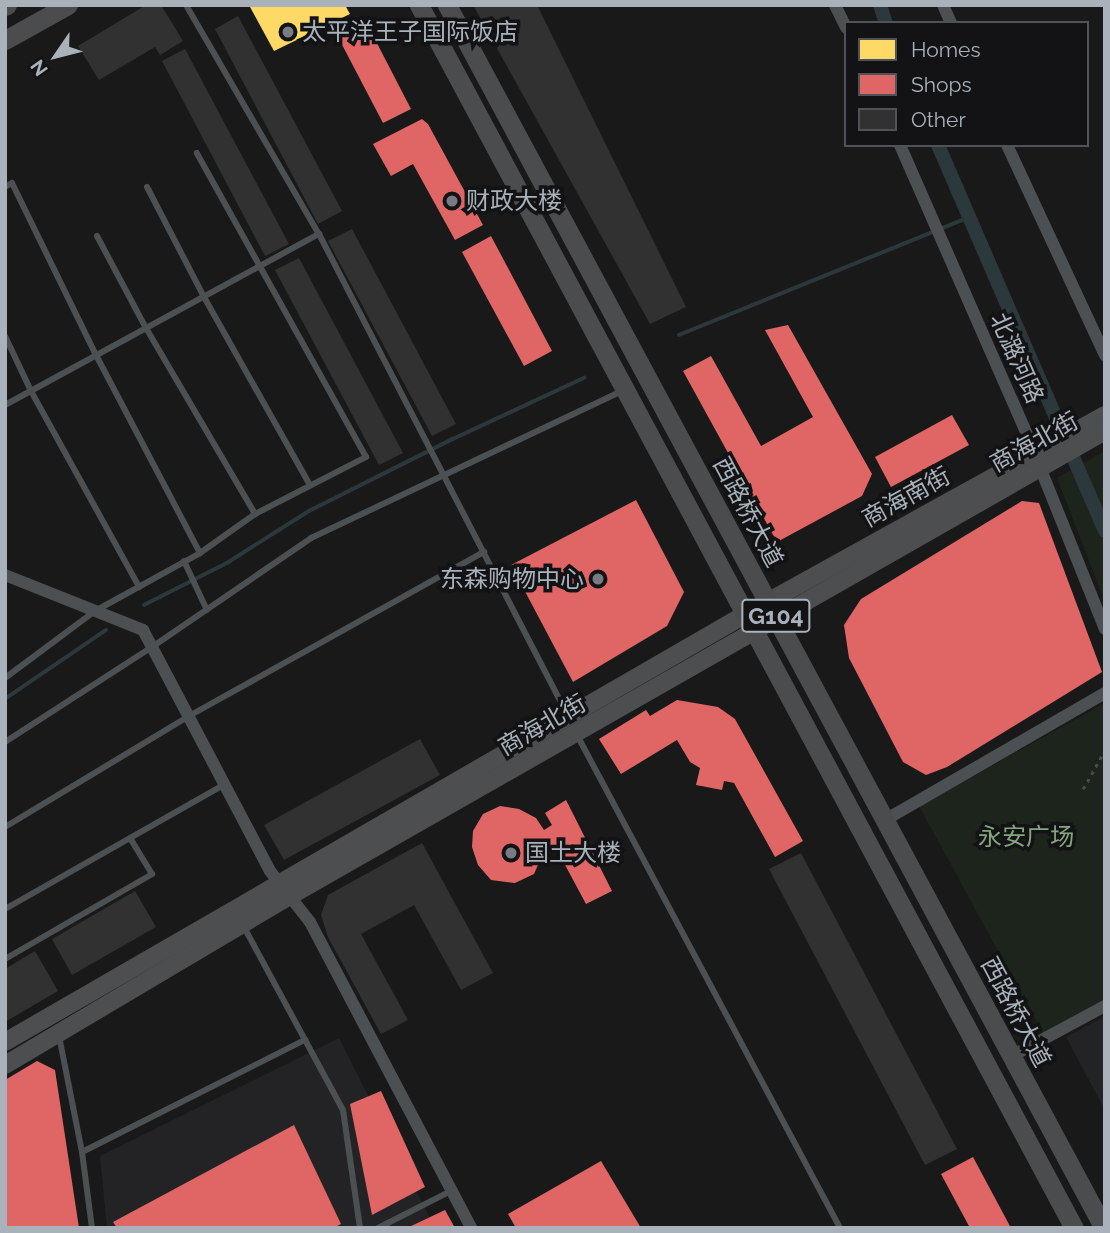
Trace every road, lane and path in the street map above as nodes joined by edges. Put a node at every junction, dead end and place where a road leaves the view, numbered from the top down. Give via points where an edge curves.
1 (68, 5) edge
2 (186, 5) edge
3 (418, 5) edge
4 (447, 5) edge
5 (835, 5) edge
6 (943, 5) edge
7 (950, 21) edge
8 (844, 24) edge
9 (5, 40) edge
10 (901, 147) edge
11 (1008, 147) edge
12 (197, 153) dead end
13 (5, 187) edge
14 (147, 187) dead end
15 (318, 234) junction
16 (97, 236) dead end
17 (260, 266) junction
18 (204, 296) junction
19 (146, 328) junction
20 (5, 337) edge
21 (96, 355) junction
22 (1105, 355) edge
23 (625, 390) junction
24 (31, 391) junction
25 (5, 405) edge
26 (1099, 426) edge
27 (1040, 458) junction
28 (444, 475) junction
29 (310, 485) junction
30 (255, 514) junction
31 (484, 552) junction
32 (200, 553) junction
33 (184, 561) junction
34 (5, 576) edge
35 (139, 587) junction
36 (207, 610) junction
37 (772, 610) junction
38 (95, 611) junction
39 (750, 622) junction
40 (1105, 629) edge
41 (152, 648) junction
42 (5, 678) edge
43 (1105, 693) edge
44 (189, 716) junction
45 (573, 726) junction
46 (5, 742) edge
47 (1105, 750) edge
48 (225, 784) junction
49 (1083, 789) dead end
50 (885, 820) junction
51 (5, 827) edge
52 (130, 838) junction
53 (285, 890) junction
54 (5, 909) edge
55 (234, 910) junction
56 (243, 927) junction
57 (5, 959) edge
58 (1105, 1006) edge
59 (55, 1013) junction
60 (58, 1032) junction
61 (305, 1040) junction
62 (5, 1042) edge
63 (1012, 1056) junction
64 (5, 1065) edge
65 (82, 1152) junction
66 (452, 1191) junction
67 (92, 1228) edge
68 (360, 1228) edge
69 (378, 1228) edge
70 (471, 1228) edge
71 (840, 1228) edge
72 (1074, 1228) edge
73 (1104, 1228) edge

1 - 9 main road
2 - 15 lane
3 - 23 main road, 西路桥大道 / G104
4 - 37 main road, 西路桥大道 / G104
5 - 8 street
6 - 7 street
10 - 27 street, 北潞河路
11 - 22 street
12 - 17 lane
13 - 21 lane via 12,183
14 - 18 lane
15 - 17 lane
15 - 28 lane
16 - 19 lane
17 - 18 lane
17 - 29 lane via 366,457
18 - 19 lane
18 - 29 lane
19 - 21 lane
19 - 30 lane
20 - 24 lane
21 - 24 lane
21 - 32 lane
23 - 28 lane
23 - 39 main road, 西路桥大道 / G104
24 - 25 lane
24 - 35 lane
26 - 27 main road
27 - 37 main road, 商海北街
27 - 40 street, 北潞河路
28 - 31 lane
28 - 36 lane via 312,538
29 - 30 lane
30 - 32 lane
31 - 44 lane
31 - 45 lane
32 - 33 lane
33 - 35 lane
33 - 36 lane
34 - 38 street
35 - 38 lane
36 - 41 lane
37 - 39 main road, 商海北街
37 - 50 main road, 西路桥大道 / G104
38 - 41 street via 143,630
38 - 42 lane
39 - 45 main road, 商海北街
39 - 72 main road, 西路桥大道 / G104
41 - 44 street
41 - 46 lane
43 - 50 street
44 - 48 street
44 - 51 lane
45 - 53 main road, 商海北街
45 - 71 lane
47 - 49 path
48 - 52 lane
48 - 53 street
50 - 63 main road, 西路桥大道 / G104
52 - 54 lane
52 - 57 lane via 152,874
53 - 55 main road, 商海北街
53 - 56 main road, 商海北街
53 - 66 street via 310,922
55 - 56 lane
55 - 59 main road, 商海北街
56 - 60 main road, 商海北街
56 - 61 lane
58 - 63 street
59 - 60 lane
59 - 62 main road, 商海北街
60 - 64 main road, 商海北街
60 - 65 lane
61 - 65 lane
61 - 68 lane via 343,1110
63 - 73 main road, 西路桥大道 / G104
65 - 67 lane
66 - 69 lane
66 - 70 street

